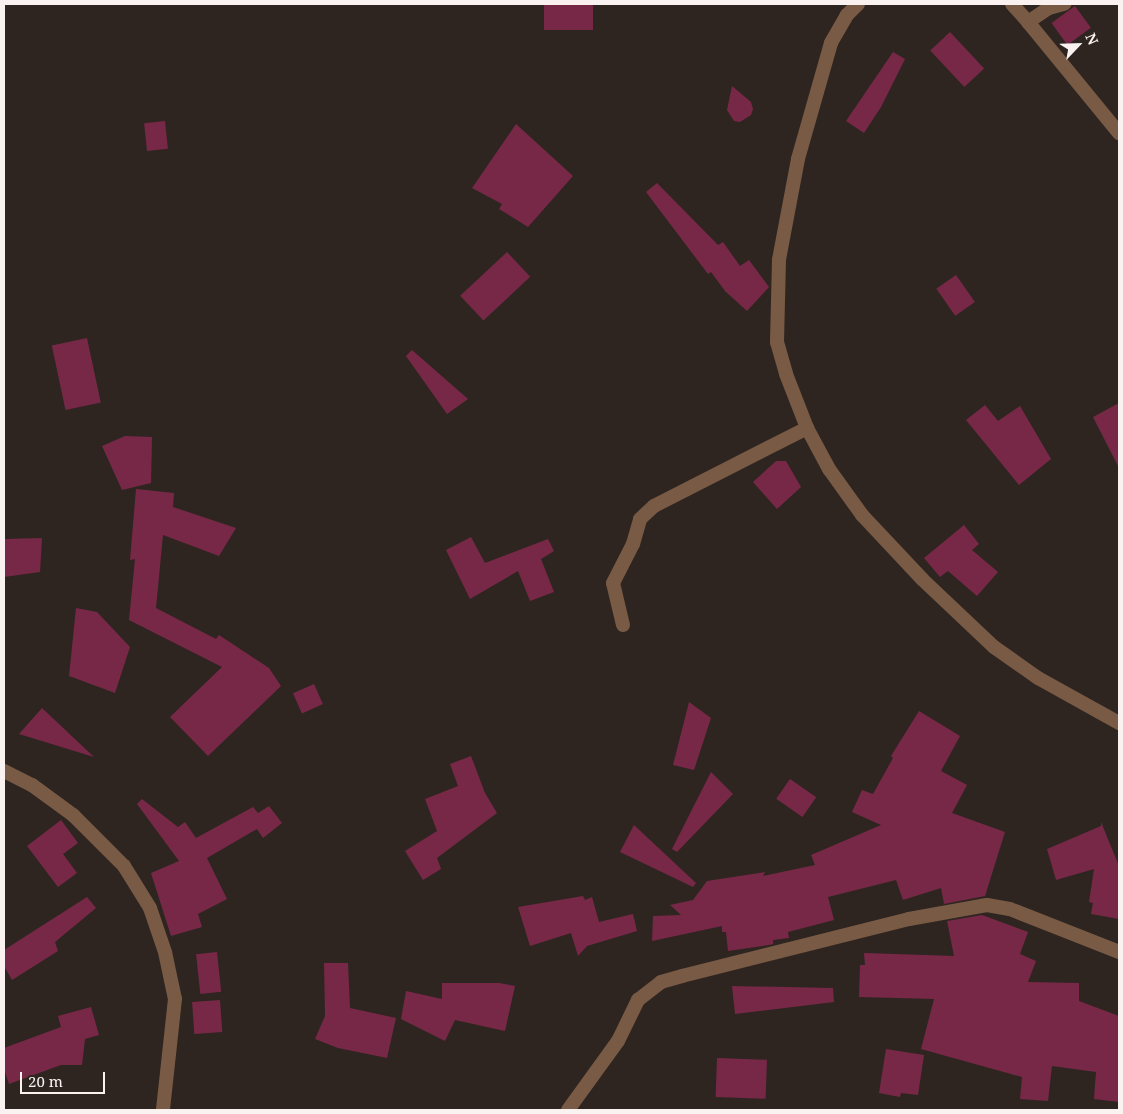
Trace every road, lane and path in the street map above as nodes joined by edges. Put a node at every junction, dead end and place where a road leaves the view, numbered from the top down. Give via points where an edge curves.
1 (858, 4) edge
2 (1012, 4) edge
3 (1064, 4) edge
4 (1028, 22) junction
5 (1119, 133) edge
6 (807, 428) junction
7 (623, 625) dead end
8 (1119, 723) edge
9 (4, 771) edge
10 (1119, 952) edge
11 (163, 1110) edge
12 (568, 1110) edge

1 - 6 street via 847,15 831,44 798,159 778,260 777,342
2 - 4 street
3 - 4 street via 1049,8
4 - 5 street
6 - 7 street via 654,506 640,519 633,544 613,583
6 - 8 street via 829,469 862,515 922,580 994,646 1038,678
9 - 11 street via 32,785 73,815 124,866 150,908 165,952 174,999
10 - 12 street via 1010,909 987,905 909,919 682,976 662,982 638,1000 618,1041

